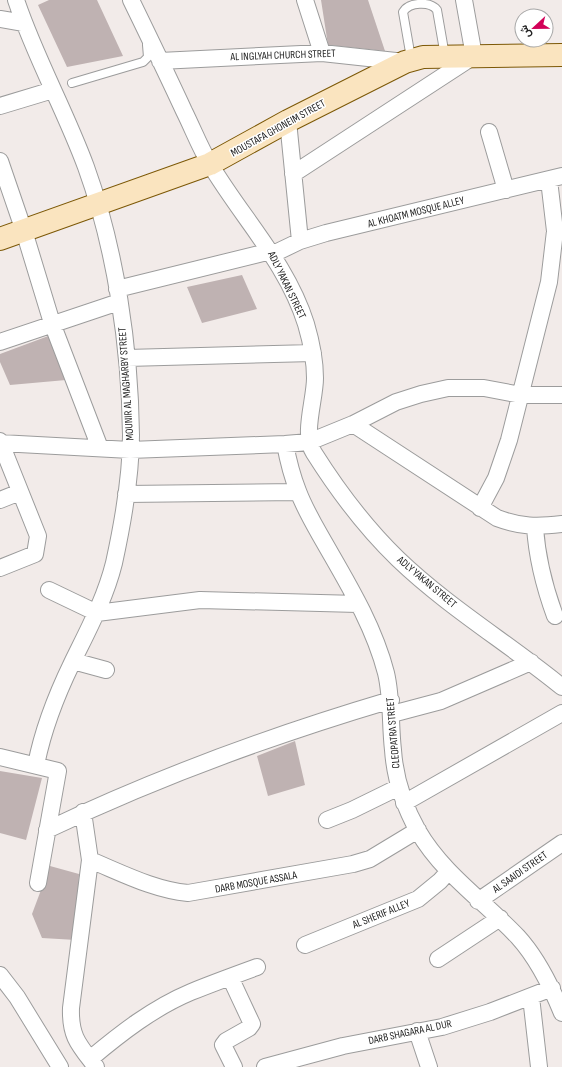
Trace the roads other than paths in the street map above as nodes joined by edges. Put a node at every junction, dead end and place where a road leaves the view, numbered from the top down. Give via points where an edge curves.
1 (16, 0) edge
2 (124, 0) edge
3 (131, 0) edge
4 (305, 0) edge
5 (464, 0) edge
6 (0, 19) edge
7 (24, 23) junction
8 (322, 53) junction
9 (562, 55) edge
10 (445, 56) junction
11 (474, 56) junction
12 (160, 61) junction
13 (408, 61) junction
14 (72, 83) dead end
15 (53, 90) junction
16 (0, 106) edge
17 (288, 121) junction
18 (488, 132) dead end
19 (0, 161) edge
20 (210, 164) junction
21 (293, 174) junction
22 (556, 178) edge
23 (506, 190) junction
24 (99, 204) junction
25 (24, 231) junction
26 (0, 240) edge
27 (300, 241) junction
28 (272, 252) junction
29 (118, 295) junction
30 (52, 323) junction
31 (0, 342) edge
32 (313, 354) junction
33 (127, 358) junction
34 (522, 395) junction
35 (562, 395) edge
36 (353, 424) junction
37 (0, 442) edge
38 (309, 442) junction
39 (285, 444) junction
40 (100, 448) junction
41 (130, 450) junction
42 (20, 492) junction
43 (298, 492) junction
44 (126, 494) junction
45 (0, 500) edge
46 (480, 508) junction
47 (562, 524) edge
48 (535, 527) junction
49 (0, 568) edge
50 (49, 590) dead end
51 (358, 604) junction
52 (97, 613) junction
53 (555, 616) dead end
54 (73, 661) junction
55 (532, 662) junction
56 (106, 670) dead end
57 (560, 682) edge
58 (391, 707) junction
59 (562, 714) edge
60 (0, 757) edge
61 (36, 765) junction
62 (399, 787) junction
63 (404, 802) junction
64 (83, 812) junction
65 (327, 820) dead end
66 (47, 830) junction
67 (418, 830) junction
68 (561, 846) edge
69 (90, 860) junction
70 (448, 872) junction
71 (38, 883) dead end
72 (478, 901) junction
73 (500, 918) junction
74 (306, 945) dead end
75 (438, 959) dead end
76 (257, 967) dead end
77 (0, 975) edge
78 (230, 977) junction
79 (552, 988) junction
80 (531, 997) junction
81 (562, 1013) edge
82 (417, 1031) junction
83 (93, 1063) edge
84 (60, 1067) edge
85 (234, 1067) edge
86 (265, 1067) edge
87 (429, 1067) edge
88 (539, 1067) edge

1 - 7 street, MOUNIR AL MAGHARBY STREET
2 - 14 lane via 148,48 146,60
3 - 12 street, ADLY YAKAN STREET
4 - 8 street
5 - 11 street
6 - 7 street
7 - 15 street, MOUNIR AL MAGHARBY STREET
8 - 12 street, AL INGLYAH CHURCH STREET
8 - 13 street, AL INGLYAH CHURCH STREET
9 - 11 street, MOUSTAFA GHONEIM STREET
10 - 11 street, MOUSTAFA GHONEIM STREET
10 - 13 street, MOUSTAFA GHONEIM STREET
10 - 13 lane via 437,10 427,3 407,8 403,12
11 - 21 street
12 - 20 street, ADLY YAKAN STREET
13 - 17 street, MOUSTAFA GHONEIM STREET
15 - 16 street
15 - 24 street, MOUNIR AL MAGHARBY STREET
17 - 20 street, MOUSTAFA GHONEIM STREET
17 - 21 street
18 - 23 street
19 - 25 street
20 - 24 street, MOUSTAFA GHONEIM STREET
20 - 28 street, ADLY YAKAN STREET
21 - 27 street
22 - 23 street, AL KHOATM MOSQUE ALLEY
22 - 34 street via 555,231 549,282
23 - 27 street, AL KHOATM MOSQUE ALLEY
24 - 25 street, MOUSTAFA GHONEIM STREET
24 - 29 street, MOUNIR AL MAGHARBY STREET
25 - 26 street, MOUSTAFA GHONEIM STREET
25 - 30 street
27 - 28 street, AL KHOATM MOSQUE ALLEY
28 - 29 street, AL KHOATM MOSQUE ALLEY
28 - 32 street, ADLY YAKAN STREET via 306,323
29 - 30 street, AL KHOATM MOSQUE ALLEY
29 - 33 street, MOUNIR AL MAGHARBY STREET
30 - 31 street, AL KHOATM MOSQUE ALLEY
30 - 40 street
32 - 33 street
32 - 38 street, ADLY YAKAN STREET via 314,399 308,432
33 - 41 street, MOUNIR AL MAGHARBY STREET
34 - 35 street
34 - 36 street via 484,388 448,388 396,402
34 - 46 street via 496,478
36 - 38 street
36 - 46 street
37 - 40 street
37 - 42 street
38 - 39 street
38 - 55 street, ADLY YAKAN STREET via 340,493 398,559 431,588
39 - 41 street
39 - 43 street, CLEOPATRA STREET
40 - 41 street
41 - 44 street, MOUNIR AL MAGHARBY STREET
42 - 45 street
42 - 49 street via 38,536 35,554
43 - 44 street
43 - 51 street, CLEOPATRA STREET
44 - 52 street, MOUNIR AL MAGHARBY STREET via 113,565
46 - 48 street via 515,525
47 - 48 street
48 - 53 street via 539,565
50 - 52 street
51 - 52 street via 200,600
51 - 58 street, CLEOPATRA STREET via 380,650
52 - 54 street, MOUNIR AL MAGHARBY STREET
54 - 56 street
54 - 61 street, MOUNIR AL MAGHARBY STREET via 48,718
55 - 57 street, ADLY YAKAN STREET
55 - 58 street via 441,701
58 - 62 street, CLEOPATRA STREET via 393,751
58 - 64 street via 280,734
59 - 63 street
60 - 61 street
61 - 66 street via 58,771
62 - 63 street, CLEOPATRA STREET
62 - 65 street
63 - 67 street, CLEOPATRA STREET
64 - 66 street
64 - 69 street
66 - 71 street
67 - 69 street, DARB MOSQUE ASSALA via 373,857 353,864 188,893 159,888
67 - 70 street, CLEOPATRA STREET
68 - 72 street, AL SAAIDI STREET
69 - 83 street via 70,1008 70,1025 74,1037
70 - 72 street, CLEOPATRA STREET
70 - 74 street, AL SHERIF ALLEY via 429,892 418,899
72 - 73 street, CLEOPATRA STREET
73 - 75 street
73 - 79 street, CLEOPATRA STREET via 519,938
76 - 78 street
77 - 84 street via 17,997
78 - 83 street via 191,992 121,1033
78 - 85 street via 252,1024 223,1045
79 - 80 street, DARB SHAGARA AL DUR
79 - 81 street, CLEOPATRA STREET
80 - 82 street, DARB SHAGARA AL DUR via 465,1020
80 - 88 street
82 - 86 street, DARB SHAGARA AL DUR via 342,1046
82 - 87 street

